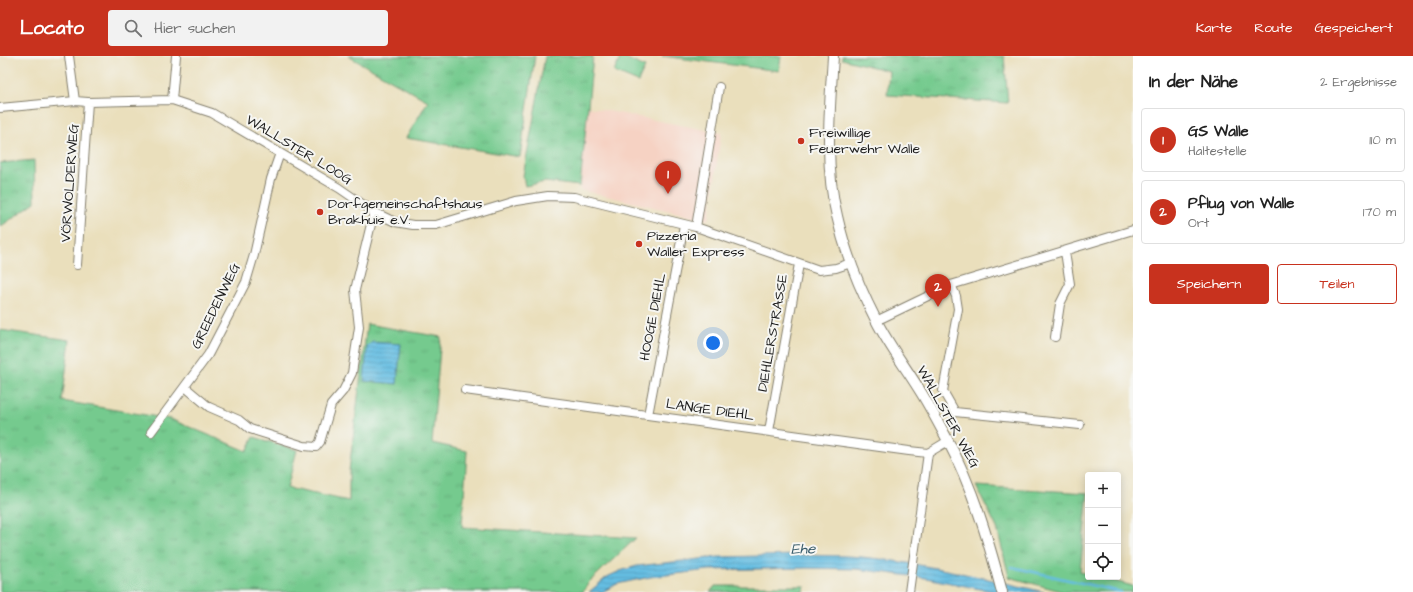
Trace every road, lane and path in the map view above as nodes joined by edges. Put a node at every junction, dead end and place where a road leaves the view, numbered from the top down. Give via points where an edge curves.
1 (69, 56) edge
2 (176, 56) edge
3 (833, 56) edge
4 (719, 87) dead end
5 (172, 100) junction
6 (75, 101) junction
7 (88, 102) junction
8 (0, 108) edge
9 (280, 153) junction
10 (374, 212) junction
11 (684, 225) junction
12 (696, 227) junction
13 (1133, 230) edge
14 (1065, 252) junction
15 (851, 263) junction
16 (799, 264) junction
17 (77, 265) dead end
18 (951, 285) junction
19 (876, 321) junction
20 (1055, 337) dead end
21 (185, 387) junction
22 (465, 390) dead end
23 (648, 415) junction
24 (1080, 425) dead end
25 (769, 431) junction
26 (151, 432) dead end
27 (948, 441) junction
28 (928, 453) junction
29 (909, 588) edge
30 (1002, 592) edge

1 - 6 street
2 - 5 street
3 - 15 street, WALLSTER WEG via 830,118 832,188 836,214
4 - 12 street
5 - 7 street, WALLSTER LOOG
5 - 9 street, WALLSTER LOOG via 212,113
6 - 7 street, WALLSTER LOOG
6 - 8 street, WALLSTER LOOG
7 - 17 street, VÖRWOLDERWEG
9 - 10 street, WALLSTER LOOG
9 - 21 street, GREEDENWEG via 271,179 246,282 208,355
10 - 11 street, WALLSTER LOOG via 395,222 436,225 509,202 548,196 574,197
10 - 21 street via 355,290 359,327 352,372 331,405 316,448 250,429 239,420 209,407
11 - 12 street, WALLSTER LOOG
11 - 23 street, HOOGE DIEHL
12 - 16 street, WALLSTER LOOG
13 - 14 street
14 - 18 street
14 - 20 street via 1070,284 1060,304
15 - 16 street, WALLSTER LOOG via 819,270
15 - 19 street, WALLSTER WEG
16 - 25 street, DIEHLERSTRASSE
18 - 19 street
18 - 24 street via 958,309 943,391 956,412
19 - 27 street, WALLSTER WEG
21 - 26 street, GREEDENWEG
22 - 23 street, LANGE DIEHL
23 - 25 street, LANGE DIEHL
25 - 28 street, LANGE DIEHL
27 - 28 street
27 - 30 street, WALLSTER WEG via 972,493
28 - 29 street

